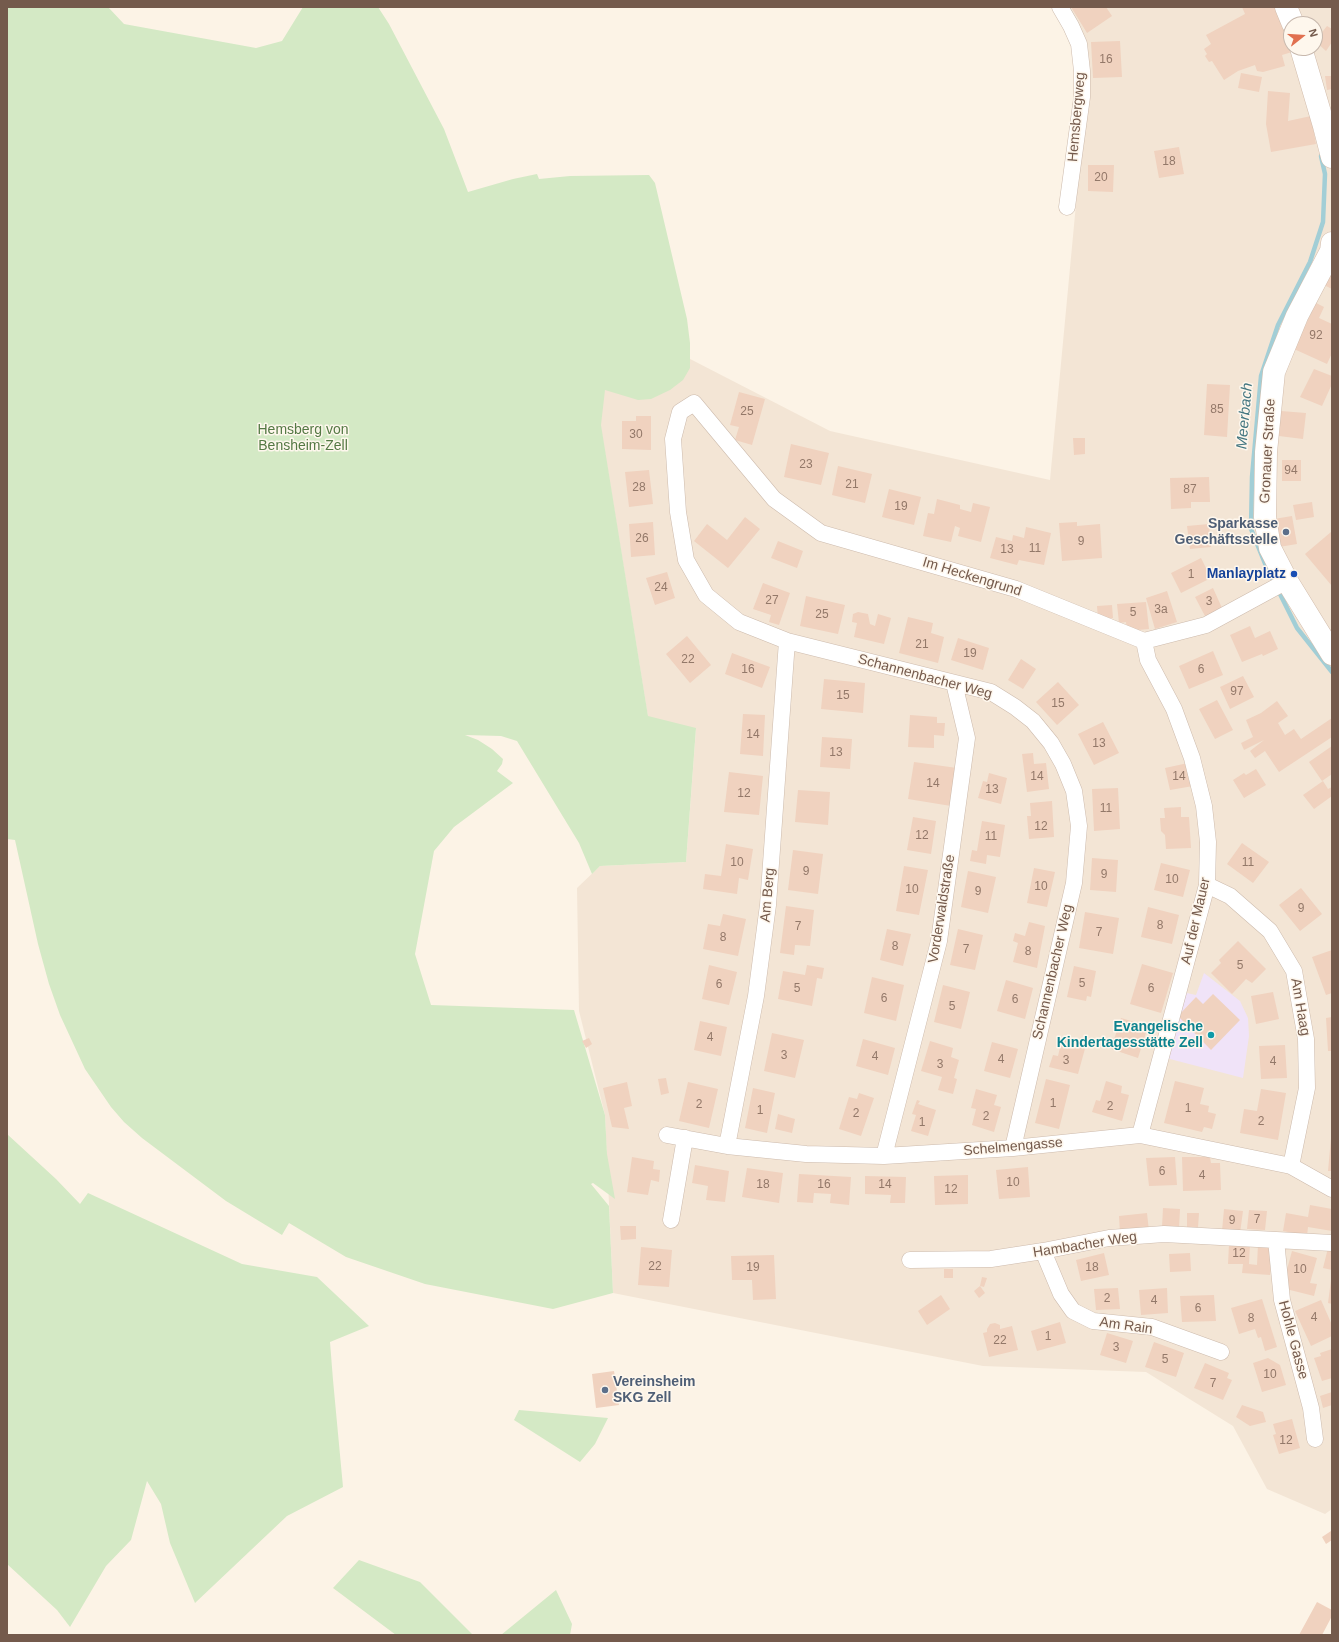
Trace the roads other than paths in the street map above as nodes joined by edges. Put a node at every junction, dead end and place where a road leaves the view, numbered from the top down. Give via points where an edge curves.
1 (1060, 7) edge
2 (1304, 56) edge
3 (1332, 157) edge
4 (1068, 207) dead end
5 (1332, 243) edge
6 (694, 403) joint
7 (1279, 585) junction
8 (787, 641) junction
9 (1144, 641) junction
10 (1332, 654) edge
11 (954, 683) junction
12 (1207, 885) junction
13 (667, 1135) dead end
14 (1140, 1136) junction
15 (685, 1138) junction
16 (727, 1146) junction
17 (1012, 1148) junction
18 (884, 1156) junction
19 (1291, 1166) junction
20 (1332, 1188) edge
21 (670, 1220) dead end
22 (1276, 1240) junction
23 (1332, 1243) edge
24 (1043, 1251) junction
25 (910, 1260) dead end
26 (1222, 1352) dead end
27 (1315, 1439) dead end

1 - 4 street, Hemsbergweg via 1079,44 1082,72 1082,97
2 - 3 street
5 - 7 street, Gronauer Straße via 1331,251 1297,316 1274,372 1266,452 1265,517
6 - 8 street, Schannenbacher Weg via 680,412 673,439 678,512 686,560 706,595 739,622
6 - 9 street, Im Heckengrund via 774,499 822,533 1016,589
7 - 9 street via 1206,625
7 - 10 street, Gronauer Straße
8 - 11 street, Schannenbacher Weg
8 - 16 street, Am Berg via 768,905 756,996
9 - 12 street, Auf der Mauer via 1148,660 1174,709 1192,758 1204,806 1208,842
11 - 17 street, Schannenbacher Weg via 991,692 1033,721 1051,743 1074,791 1078,826 1074,883
11 - 18 street, Vorderwaldstraße via 967,738 939,941
12 - 14 street, Auf der Mauer
12 - 19 street, Am Haag via 1230,896 1270,931 1294,971 1306,1039 1307,1088
13 - 15 street, Schelmengasse
14 - 17 street, Schelmengasse
14 - 19 street, Schelmengasse
15 - 16 street, Schelmengasse
15 - 21 street
16 - 18 street, Schelmengasse via 806,1154
17 - 18 street, Schelmengasse
19 - 20 street, Schelmengasse
22 - 23 street, Hambacher Weg
22 - 24 street, Hambacher Weg via 1164,1234 1109,1238
22 - 27 street, Hohle Gasse via 1282,1300 1311,1408
24 - 25 street, Hambacher Weg via 991,1259
24 - 26 street, Am Rain via 1061,1294 1073,1311 1093,1321 1152,1327

